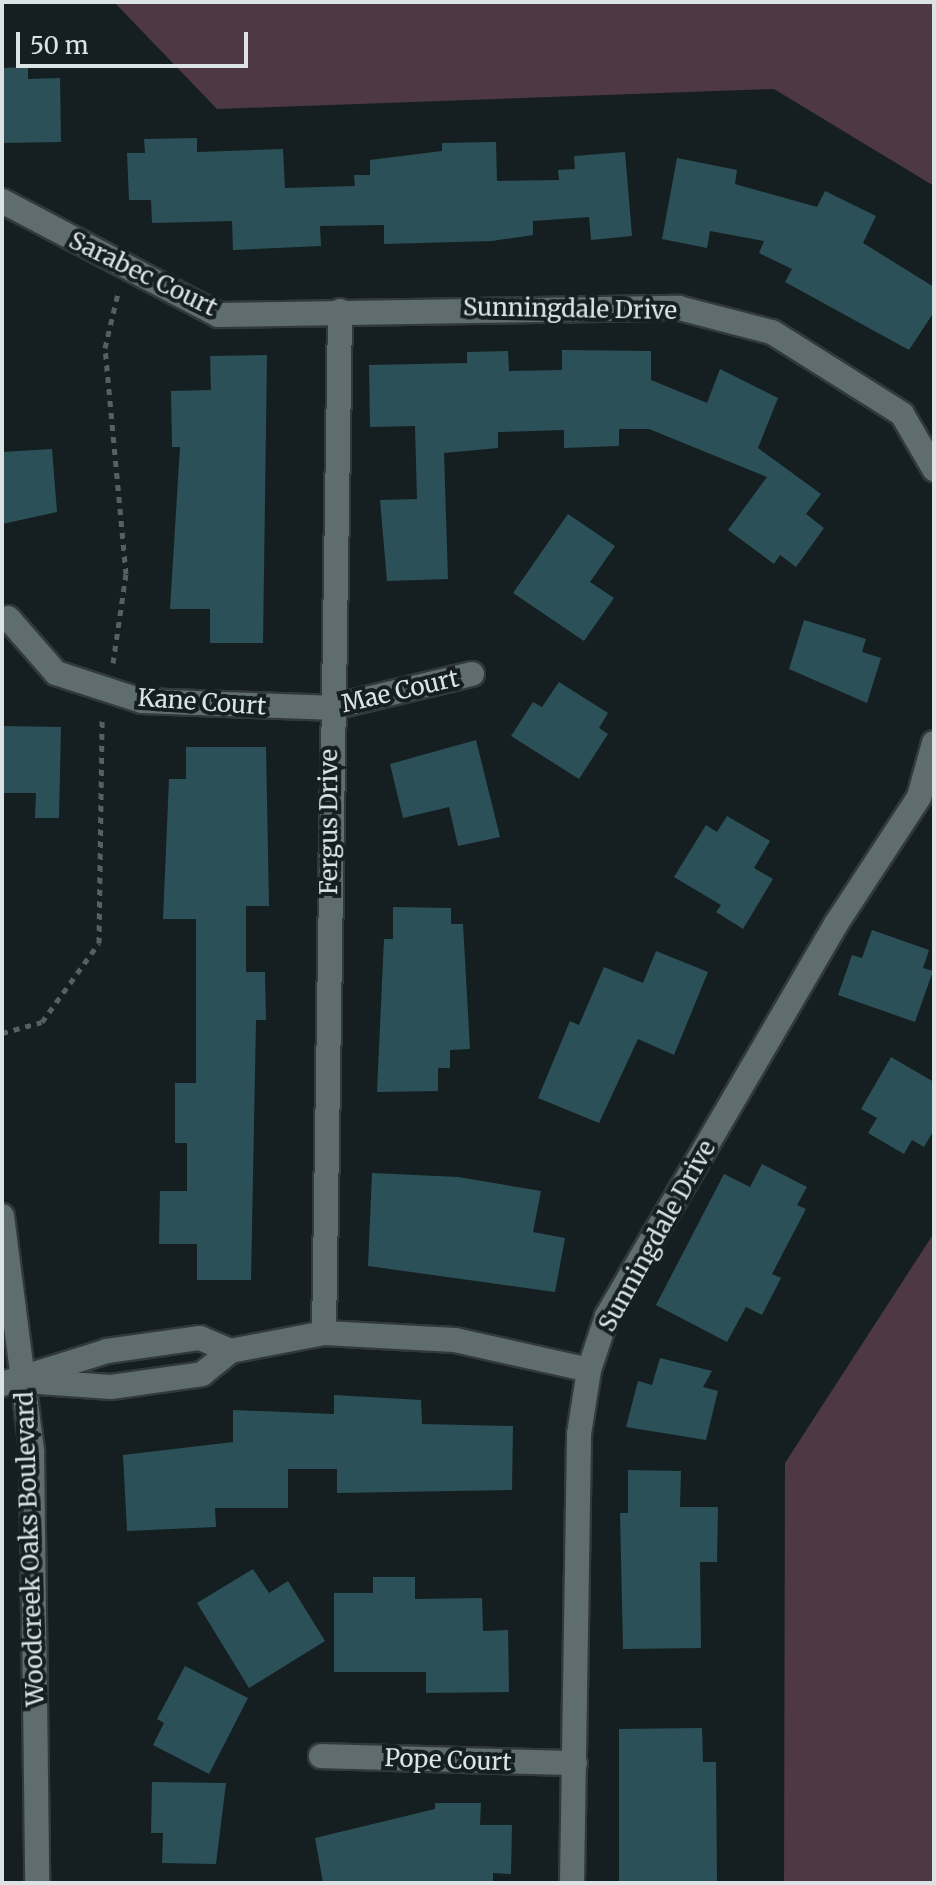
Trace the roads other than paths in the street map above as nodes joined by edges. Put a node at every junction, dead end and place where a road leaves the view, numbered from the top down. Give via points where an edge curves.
1 (2, 201) edge
2 (340, 311) junction
3 (934, 469) edge
4 (8, 618) dead end
5 (472, 674) dead end
6 (329, 708) junction
7 (934, 743) edge
8 (2, 1216) edge
9 (324, 1333) junction
10 (142, 1346) junction
11 (230, 1351) junction
12 (589, 1370) junction
13 (147, 1381) junction
14 (13, 1383) edge
15 (321, 1756) dead end
16 (575, 1763) junction
17 (37, 1883) edge
18 (572, 1883) edge

1 - 2 street, Sarabec Court via 218,315
2 - 3 street, Sunningdale Drive via 679,308 772,332 902,414
2 - 6 street, Fergus Drive
4 - 6 street, Kane Court via 56,673 142,701
5 - 6 street, Mae Court
6 - 9 street, Fergus Drive
7 - 12 street, Sunningdale Drive via 919,797 836,924 607,1316
8 - 14 street, Woodcreek Oaks Boulevard
9 - 11 street
9 - 12 street via 455,1340
10 - 11 street via 200,1338
10 - 13 street
10 - 14 street
11 - 13 street via 202,1374
12 - 16 street, Sunningdale Drive via 579,1434
13 - 14 street
14 - 17 street, Woodcreek Oaks Boulevard via 32,1451
15 - 16 street, Pope Court
16 - 18 street, Sunningdale Drive

